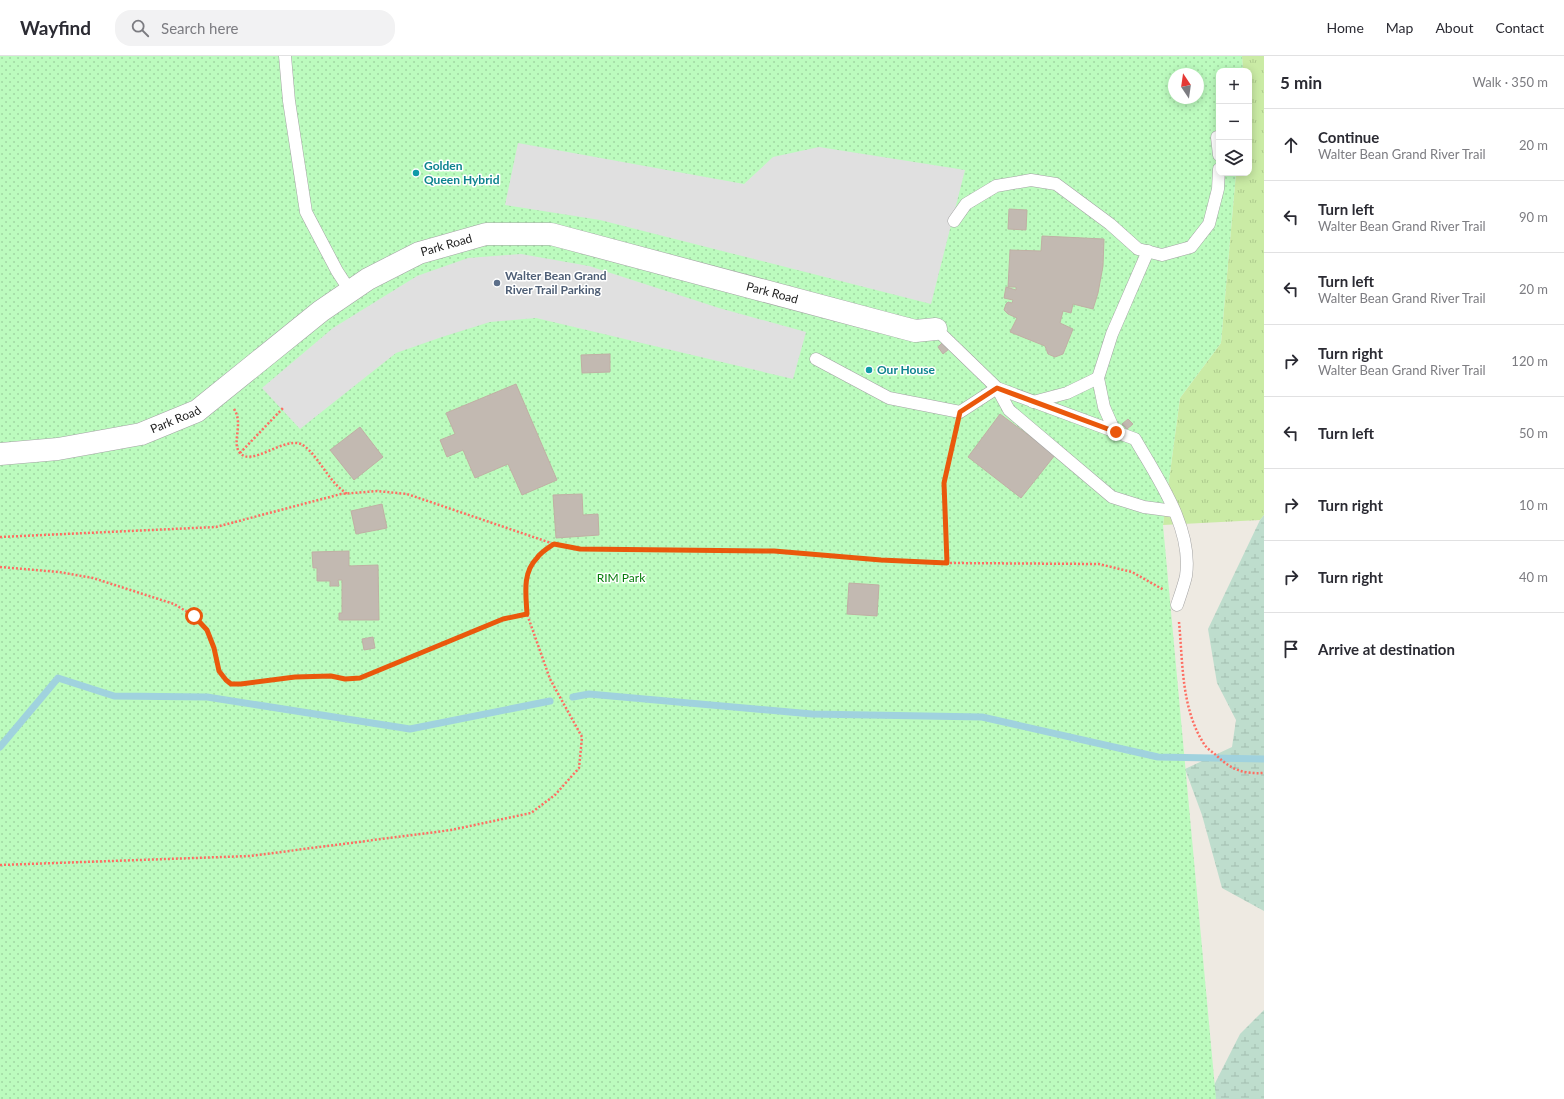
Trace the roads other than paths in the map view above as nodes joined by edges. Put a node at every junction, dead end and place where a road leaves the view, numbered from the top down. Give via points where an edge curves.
1 (285, 56) edge
2 (1219, 176) edge
3 (954, 221) dead end
4 (1148, 251) junction
5 (350, 291) junction
6 (936, 329) joint
7 (816, 359) dead end
8 (1098, 378) junction
9 (997, 388) junction
10 (1033, 402) junction
11 (1116, 432) junction
12 (0, 454) edge
13 (1174, 511) junction
14 (1177, 605) road end

1 - 5 lane via 288,101 306,212
2 - 4 lane via 1209,224 1191,247 1162,255
3 - 4 lane via 966,204 996,186 1031,180 1056,184 1110,224 1138,249
4 - 8 lane via 1112,334
5 - 6 street, Park Road via 419,253 486,234 551,234 915,331
5 - 12 street, Park Road via 321,311 197,411 141,434 58,449
6 - 9 lane
7 - 9 lane via 889,398 960,412
8 - 10 lane via 1067,393
8 - 11 lane via 1104,406
9 - 10 lane
9 - 13 lane via 1009,410 1112,497 1144,507
10 - 11 lane
11 - 13 lane via 1135,439
13 - 14 lane via 1186,544 1186,576

